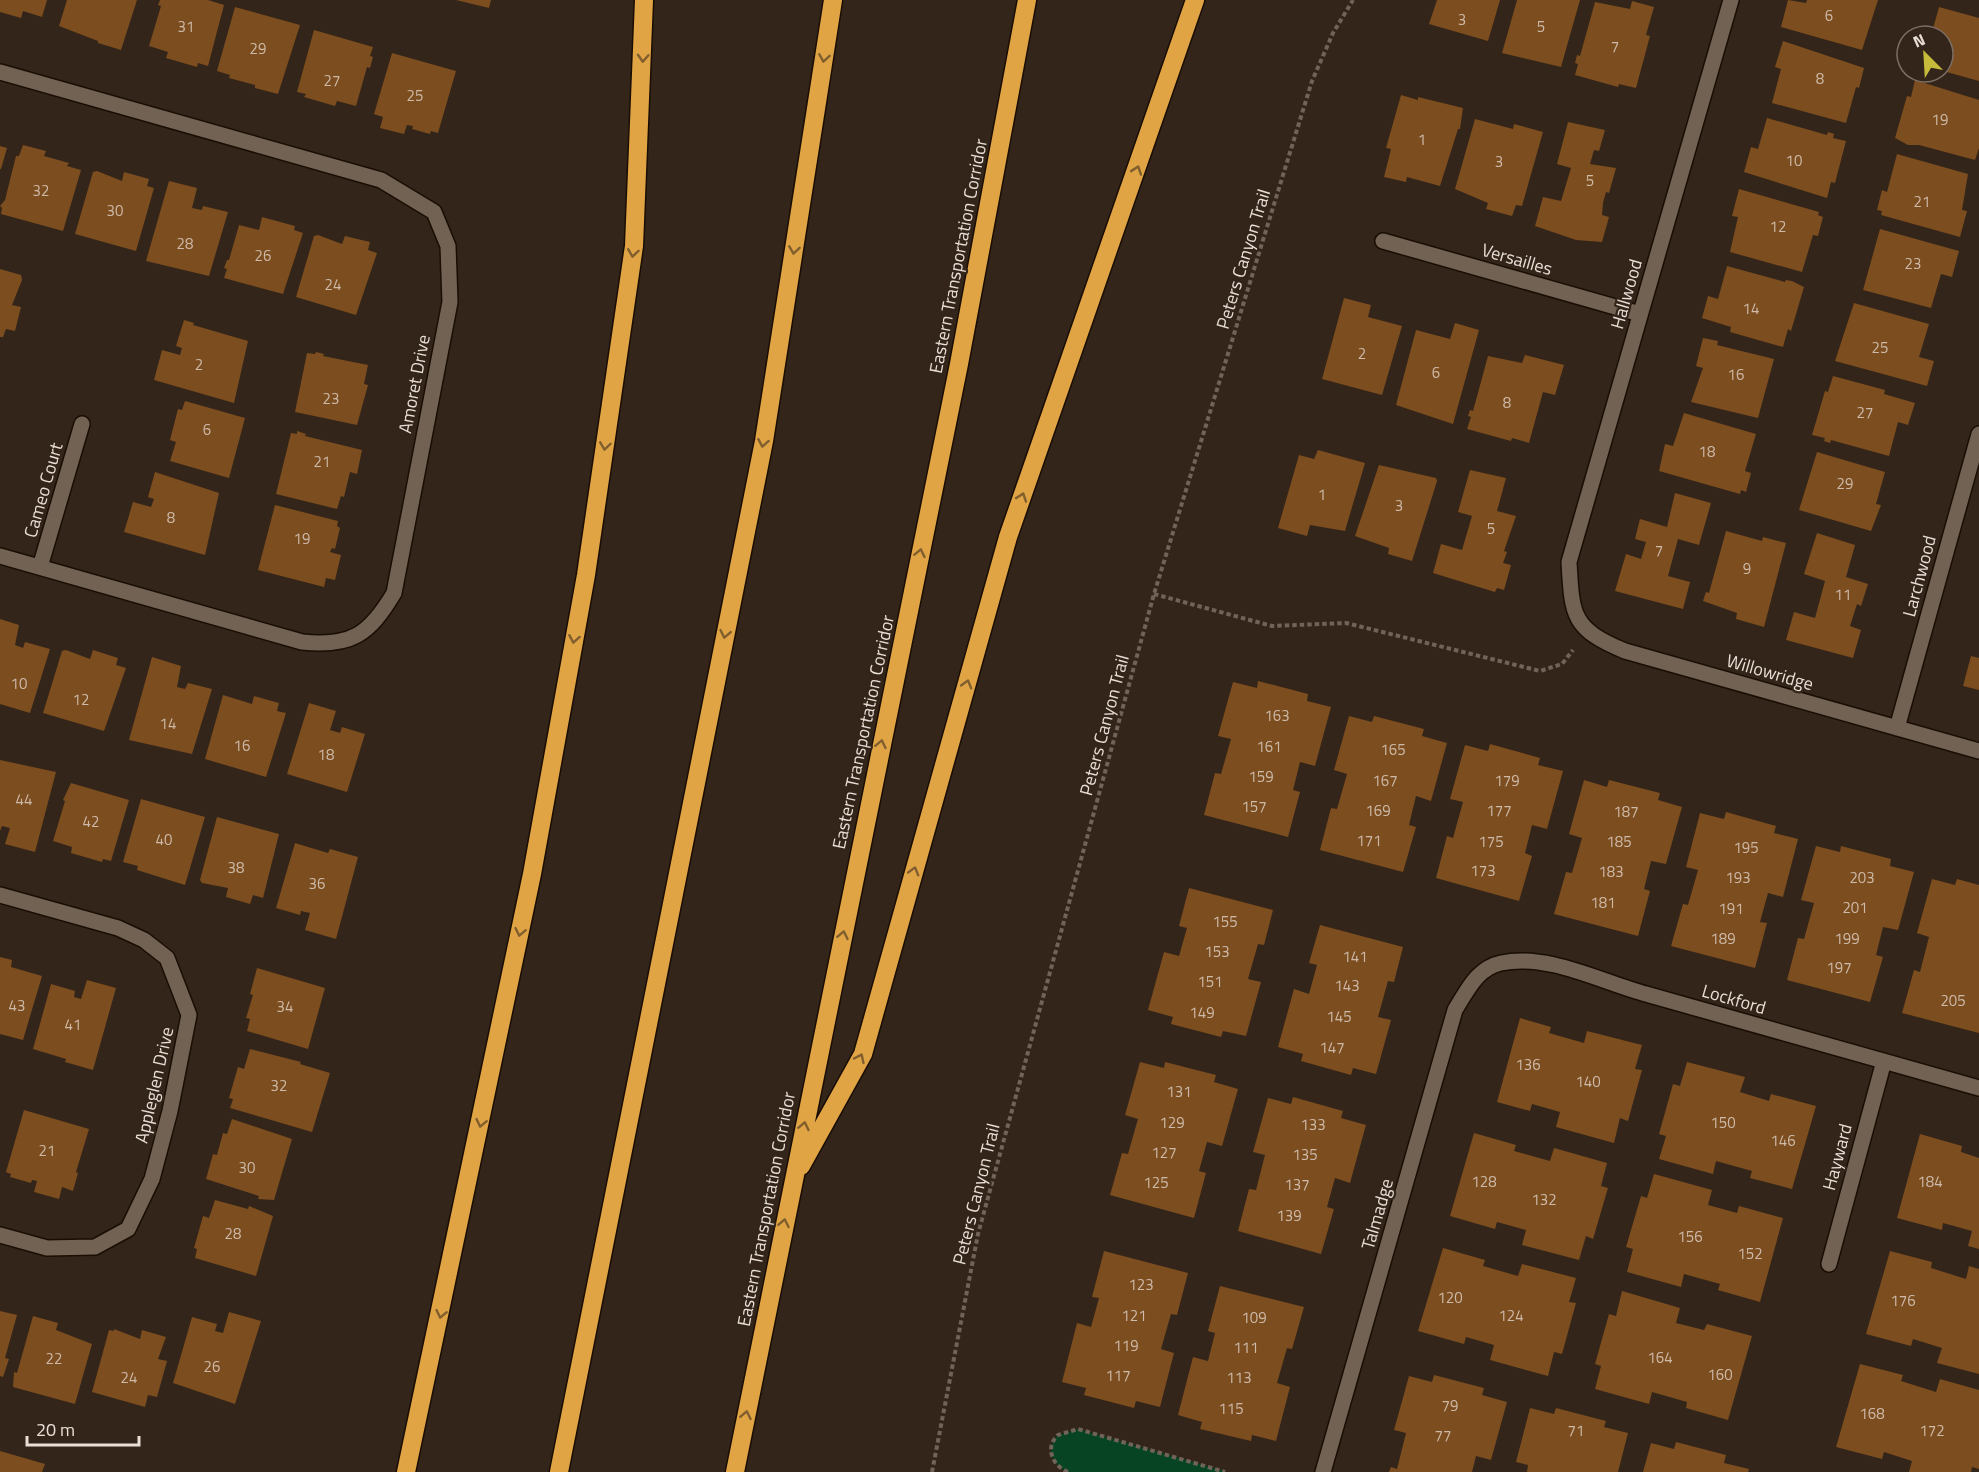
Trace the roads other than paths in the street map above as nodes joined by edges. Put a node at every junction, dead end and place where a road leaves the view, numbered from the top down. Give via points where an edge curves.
1 (644, 0) edge
2 (833, 0) edge
3 (1027, 0) edge
4 (1195, 0) edge
5 (1731, 0) edge
6 (0, 72) edge
7 (1383, 241) dead end
8 (1640, 314) junction
9 (82, 424) dead end
10 (1979, 434) edge
11 (0, 556) edge
12 (40, 567) junction
13 (1588, 632) joint
14 (1897, 728) junction
15 (1979, 751) edge
16 (0, 895) edge
17 (1479, 972) joint
18 (1884, 1061) junction
19 (1979, 1088) edge
20 (792, 1184) junction
21 (0, 1235) edge
22 (1829, 1264) dead end
23 (406, 1472) edge
24 (559, 1472) edge
25 (735, 1472) edge
26 (1323, 1472) edge

1 -> 23 highway via 634,246 586,575 532,874
2 -> 24 highway via 764,441
20 -> 3 highway, Eastern Transportation Corridor via 957,376
20 -> 4 highway via 863,1054 1008,537
5 - 8 street, Hallwood
6 - 12 street, Amoret Drive via 381,180 434,212 448,246 450,302 394,593 378,619 352,640 328,645 302,642
7 - 8 street, Versailles
8 - 13 street, Hallwood via 1569,562 1571,600
9 - 12 street, Cameo Court
10 - 14 street, Larchwood
11 - 12 street, Amoret Drive
13 - 14 street, Willowridge via 1625,651
14 - 15 street, Willowridge
16 - 21 street, Appleglen Drive via 118,928 144,940 167,958 189,1015 152,1179 128,1229 95,1247 46,1248
17 - 18 street, Lockford via 1499,963 1520,961 1554,965
17 - 26 street, Talmadge via 1455,1010
18 - 19 street, Lockford
18 - 22 street, Hayward
25 -> 20 highway, Eastern Transportation Corridor

